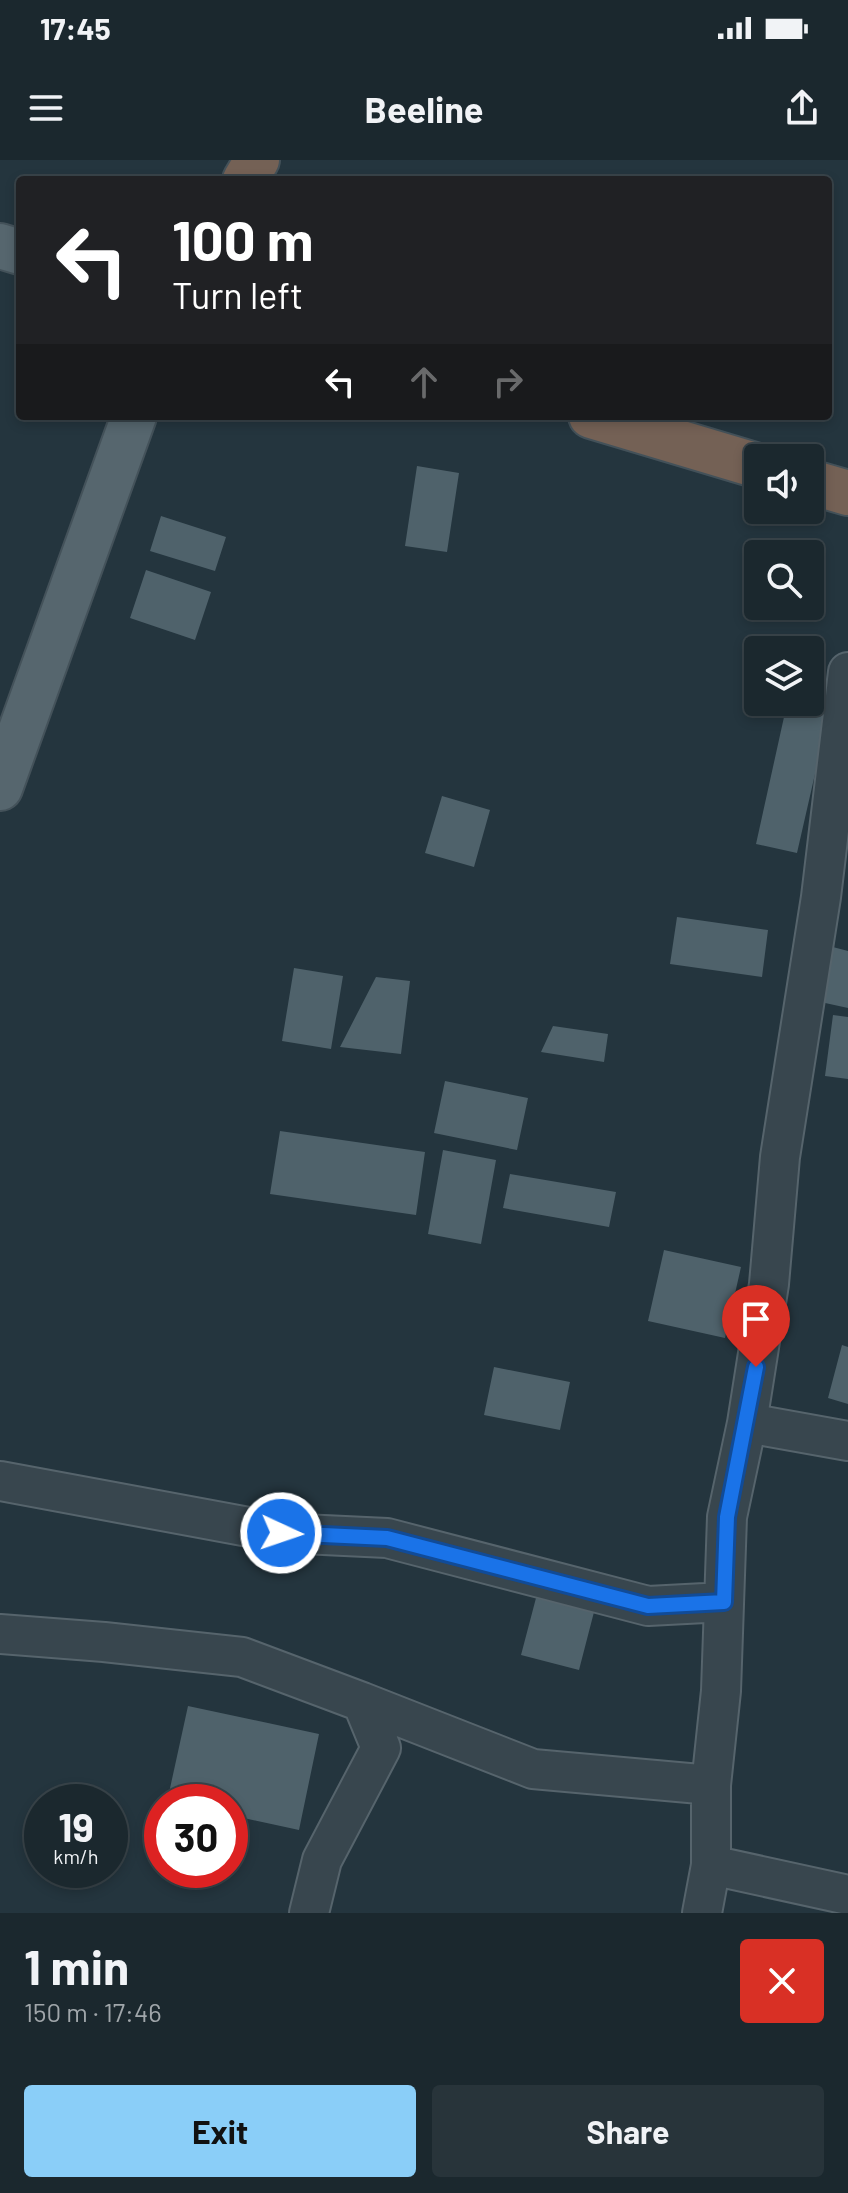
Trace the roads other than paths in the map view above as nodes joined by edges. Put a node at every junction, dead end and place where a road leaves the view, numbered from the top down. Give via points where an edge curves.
1 (133, 420) edge
2 (604, 420) edge
3 (744, 462) edge
4 (824, 486) edge
5 (848, 493) edge
6 (848, 672) edge
7 (0, 788) edge
8 (747, 1423) junction
9 (848, 1441) edge
10 (0, 1481) edge
11 (724, 1602) junction
12 (0, 1634) edge
13 (362, 1702) junction
14 (711, 1785) junction
15 (711, 1865) junction
16 (848, 1895) edge
17 (309, 1913) edge
18 (702, 1913) edge

1 - 7 main road
2 - 3 highway
4 - 5 highway
6 - 8 street
8 - 9 street
8 - 11 street via 727,1517
10 - 11 street via 281,1533 387,1538 648,1606
11 - 14 street
12 - 13 street via 242,1657
13 - 14 street via 533,1769
13 - 17 street via 381,1748 322,1860
14 - 15 street
15 - 16 street
15 - 18 street

